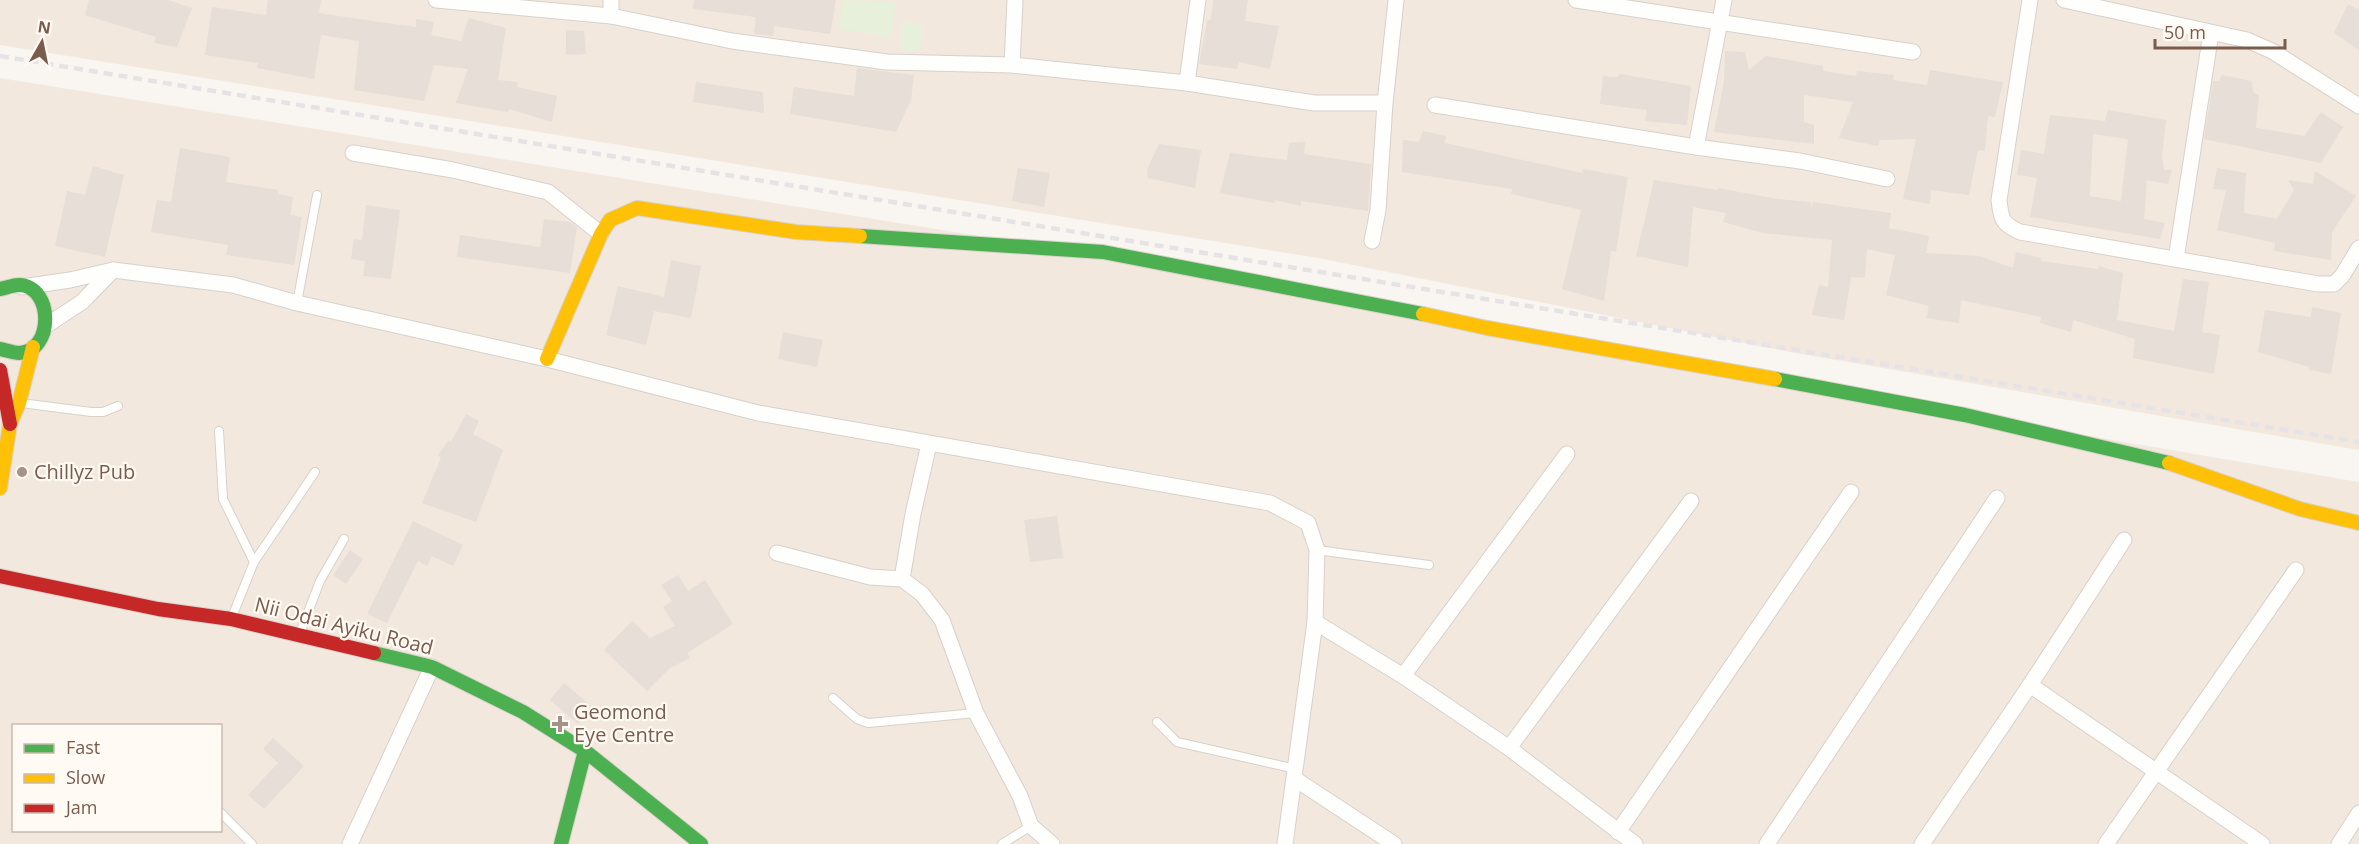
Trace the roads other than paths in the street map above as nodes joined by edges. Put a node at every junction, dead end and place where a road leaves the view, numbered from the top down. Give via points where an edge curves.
1 (436, 0) edge
2 (611, 0) edge
3 (1015, 0) edge
4 (1198, 0) edge
5 (1396, 0) edge
6 (1576, 0) edge
7 (1724, 0) edge
8 (2030, 0) edge
9 (2064, 0) edge
10 (611, 16) junction
11 (1721, 24) junction
12 (2211, 33) junction
13 (1913, 52) dead end
14 (1012, 65) junction
15 (1187, 83) junction
16 (1385, 104) junction
17 (1435, 105) dead end
18 (2359, 106) edge
19 (1696, 147) junction
20 (353, 153) dead end
21 (1887, 179) dead end
22 (317, 195) dead end
23 (601, 234) junction
24 (1372, 241) dead end
25 (2359, 248) edge
26 (2176, 259) junction
27 (113, 270) junction
28 (21, 287) junction
29 (0, 289) edge
30 (297, 303) junction
31 (47, 325) junction
32 (33, 347) junction
33 (0, 349) edge
34 (547, 359) junction
35 (0, 370) edge
36 (19, 403) junction
37 (118, 406) dead end
38 (10, 424) junction
39 (219, 431) dead end
40 (929, 444) junction
41 (1567, 454) dead end
42 (315, 472) dead end
43 (0, 488) edge
44 (1851, 492) dead end
45 (1997, 498) dead end
46 (1691, 501) dead end
47 (2359, 523) edge
48 (344, 539) dead end
49 (2124, 540) dead end
50 (1317, 550) junction
51 (777, 553) dead end
52 (254, 562) junction
53 (1429, 565) dead end
54 (2296, 570) dead end
55 (0, 576) edge
56 (902, 579) junction
57 (231, 619) junction
58 (1315, 622) junction
59 (299, 634) junction
60 (432, 667) junction
61 (1403, 676) junction
62 (2030, 685) junction
63 (833, 698) dead end
64 (976, 713) junction
65 (1157, 722) dead end
66 (1509, 748) junction
67 (585, 751) junction
68 (2156, 769) junction
69 (1296, 774) junction
70 (2359, 813) edge
71 (222, 814) edge
72 (1031, 826) junction
73 (1617, 832) junction
74 (252, 844) edge
75 (350, 844) edge
76 (561, 844) edge
77 (701, 844) edge
78 (1002, 844) edge
79 (1052, 844) edge
80 (1286, 844) edge
81 (1394, 844) edge
82 (1635, 844) edge
83 (1767, 844) edge
84 (1922, 844) edge
85 (2106, 844) edge
86 (2262, 844) edge
87 (2338, 844) edge

1 - 10 street
2 - 10 street
3 - 14 street
4 - 15 street
5 - 16 street
6 - 11 street
7 - 11 street
8 - 26 street via 1999,200 2001,220 2020,232
9 - 12 street
10 - 14 street via 732,41 887,62
11 - 13 street
11 - 19 street
12 - 18 street via 2247,40 2272,51
12 - 26 street
14 - 15 street
15 - 16 street via 1314,103
16 - 24 street via 1384,150
17 - 19 street
19 - 21 street via 1800,161
20 - 23 street via 548,192
22 - 30 lane
23 - 34 street
23 - 47 street via 610,220 637,208 796,232 1103,252 1987,420 2180,465 2300,509
25 - 26 street via 2334,284
27 - 28 street
27 - 30 street via 233,285
27 - 31 street via 82,302
28 - 29 street
28 - 31 street via 42,300
30 - 34 street
31 - 32 street via 43,337
32 - 33 street via 15,352
32 - 36 street
34 - 40 street via 758,413
35 - 38 street
36 - 37 lane via 91,412
36 - 38 street
38 - 43 street
39 - 52 lane via 223,499
40 - 50 street via 1270,503 1308,523
40 - 56 street
41 - 61 street
42 - 52 lane
44 - 73 street
45 - 83 street
46 - 66 street
48 - 59 lane via 320,580
49 - 62 street
50 - 53 lane
50 - 58 street
51 - 56 street via 870,577
52 - 57 lane
54 - 68 street
55 - 57 street, Nii Odai Ayiku Road via 159,609
56 - 64 street via 922,594 942,620
57 - 59 street, Nii Odai Ayiku Road
58 - 61 street
58 - 69 street
59 - 60 street, Nii Odai Ayiku Road
60 - 67 street, Nii Odai Ayiku Road via 523,712
60 - 75 street
61 - 66 street
62 - 68 street
62 - 84 street
63 - 64 lane via 857,719 868,723
64 - 72 street via 1020,796
65 - 69 lane via 1177,742
66 - 73 street
67 - 76 street
67 - 77 street, Nii Odai Ayiku Road
68 - 85 street
68 - 86 street
69 - 80 street
69 - 81 street
70 - 87 street
71 - 74 lane
72 - 78 lane
72 - 79 street
73 - 82 street

